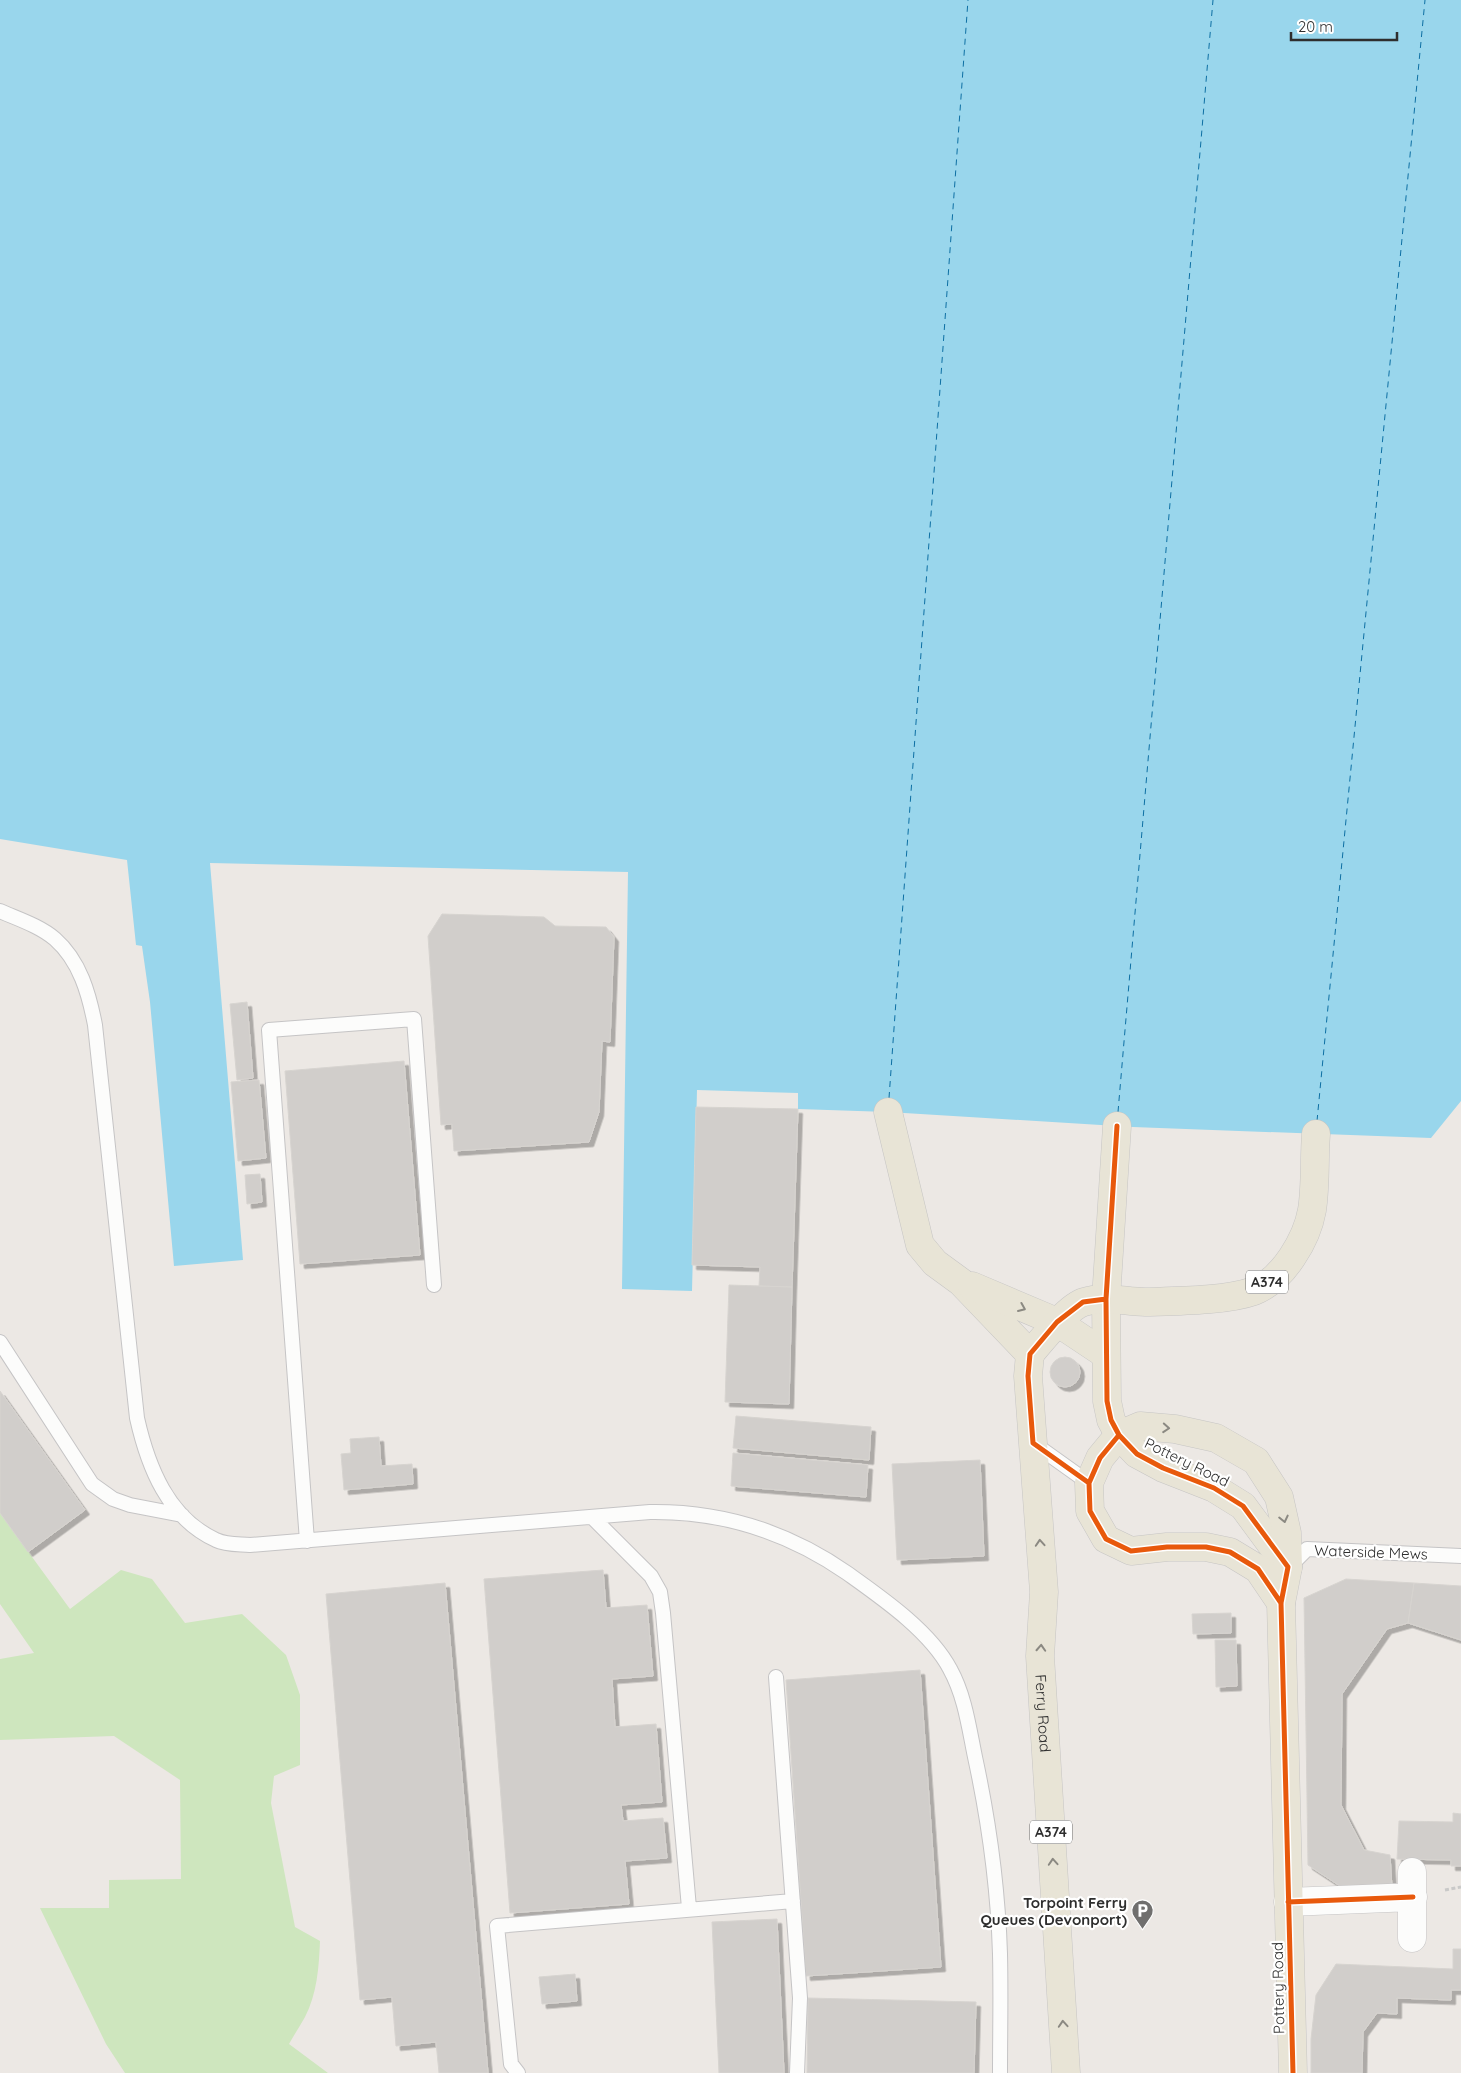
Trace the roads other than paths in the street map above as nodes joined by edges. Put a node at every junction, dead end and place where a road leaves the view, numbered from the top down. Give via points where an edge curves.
1 (0, 911) edge
2 (888, 1112) dead end
3 (1117, 1126) dead end
4 (1316, 1134) dead end
5 (961, 1282) junction
6 (434, 1285) dead end
7 (1106, 1291) junction
8 (1058, 1322) junction
9 (0, 1342) edge
10 (1030, 1354) junction
11 (1105, 1354) junction
12 (1119, 1435) junction
13 (1033, 1443) junction
14 (1089, 1483) junction
15 (182, 1515) junction
16 (592, 1516) junction
17 (307, 1541) junction
18 (1461, 1556) edge
19 (1288, 1567) junction
20 (1281, 1603) junction
21 (776, 1677) dead end
22 (793, 1901) junction
23 (1288, 1902) junction
24 (689, 1908) junction
25 (1412, 1938) dead end
26 (518, 2073) edge
27 (798, 2073) edge
28 (1000, 2073) edge
29 (1066, 2073) edge
30 (1293, 2073) edge

1 - 15 lane via 37,927 55,939 69,954 85,984 95,1025 136,1418 159,1484
2 - 5 main road via 920,1245 934,1263
3 - 7 main road
4 - 7 main road, A374 via 1312,1211 1298,1249 1280,1273 1256,1290 1225,1297 1144,1302
5 -> 8 main road
5 - 10 main road
6 - 17 lane via 414,1019 269,1030
7 - 8 main road, A374 via 1083,1302
7 - 11 main road
8 - 10 main road, A374
8 - 11 main road
9 - 15 lane via 92,1484 113,1499 130,1505
10 - 13 main road, Ferry Road / A374 via 1028,1376
11 - 12 main road via 1107,1401 1111,1420
12 - 14 main road, Pottery Road via 1100,1458
12 - 19 main road, Pottery Road via 1137,1454 1214,1488 1243,1506
12 -> 19 main road, Pottery Road via 1140,1426 1174,1429 1216,1438 1256,1461 1278,1497 1287,1534
13 - 14 lane
29 -> 13 main road, Ferry Road / A374 via 1040,1656 1044,1592
14 - 20 main road, Pottery Road via 1090,1511 1106,1539 1131,1551 1206,1547 1230,1552 1258,1569
15 - 17 lane via 217,1541 250,1545
16 - 17 lane
16 - 24 lane via 652,1576 660,1592
16 - 28 lane via 680,1512 743,1522 776,1533 836,1565 869,1588 938,1651 961,1694 990,1838 1000,1953
18 - 19 lane, Waterside Mews via 1307,1549
19 - 20 main road, Pottery Road
20 - 23 main road, Pottery Road
21 - 22 lane
22 - 24 lane
22 - 27 lane via 800,1998
23 - 25 street via 1412,1885
23 - 30 main road, Pottery Road
24 - 26 lane via 496,1926 511,2064

